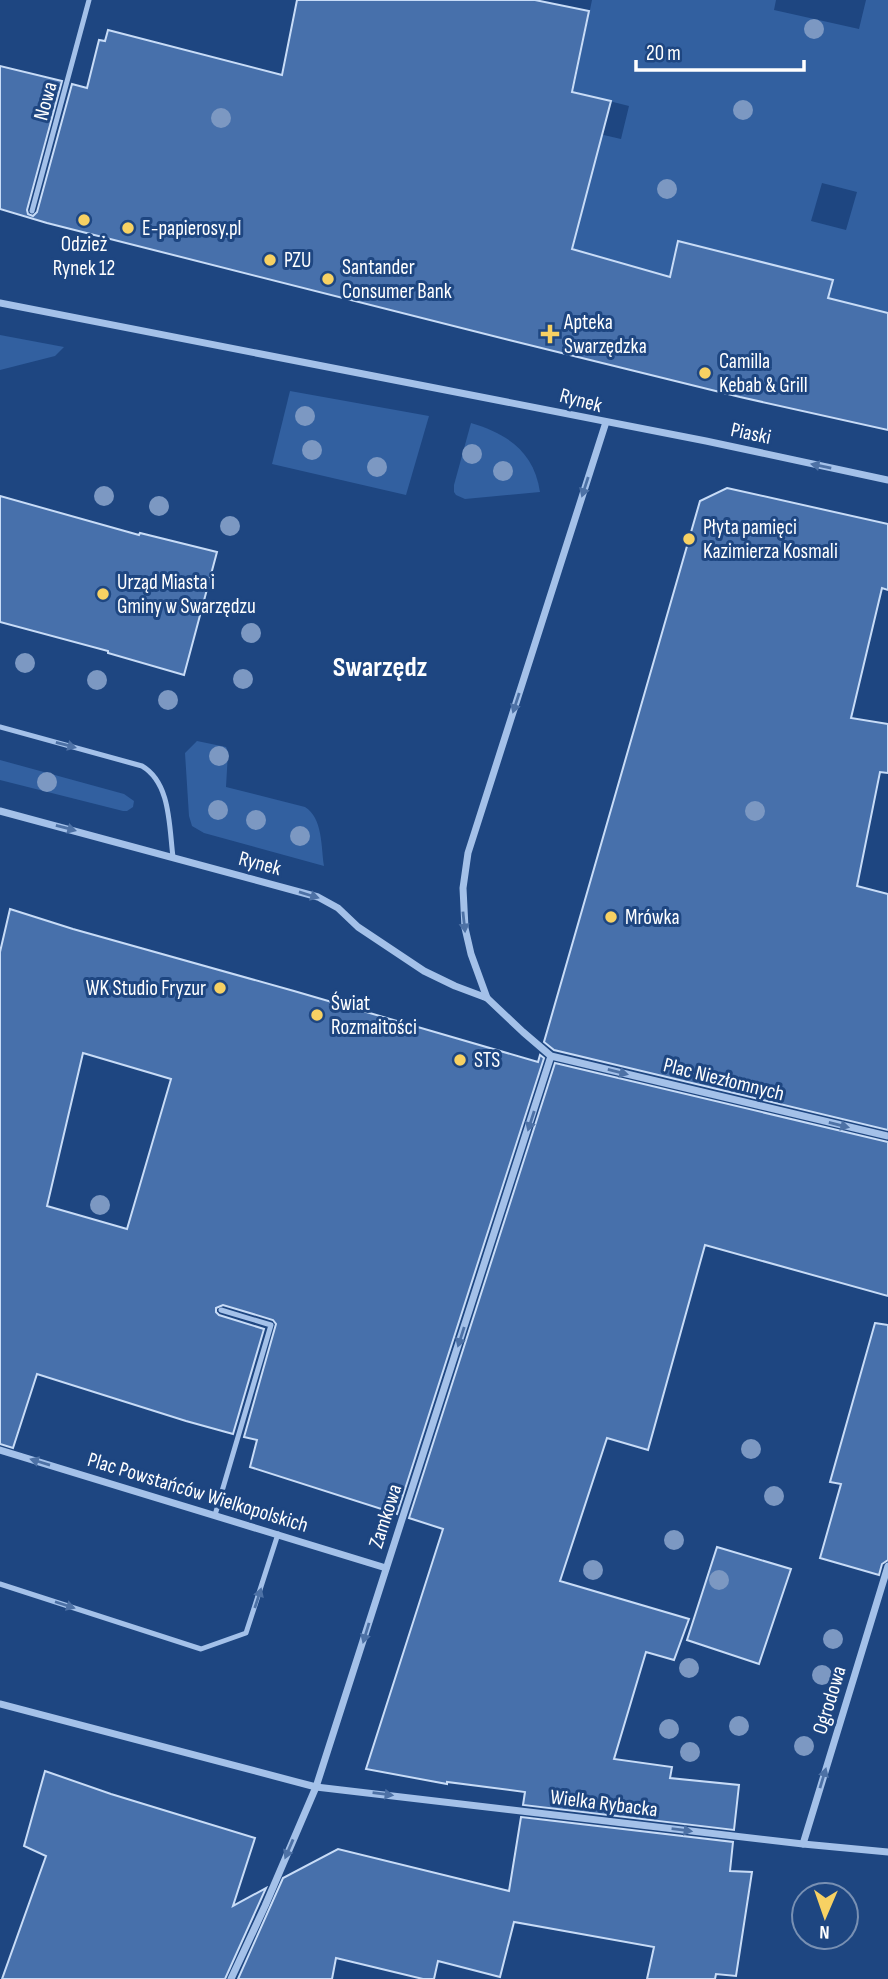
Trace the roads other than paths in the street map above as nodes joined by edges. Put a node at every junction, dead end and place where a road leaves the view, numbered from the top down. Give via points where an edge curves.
1 (89, 0) edge
2 (32, 211) dead end
3 (0, 303) edge
4 (606, 422) junction
5 (888, 480) edge
6 (0, 727) edge
7 (0, 811) edge
8 (173, 857) junction
9 (487, 998) junction
10 (551, 1056) junction
11 (888, 1136) edge
12 (221, 1310) dead end
13 (0, 1450) edge
14 (215, 1515) junction
15 (278, 1534) junction
16 (888, 1566) edge
17 (386, 1567) junction
18 (0, 1584) edge
19 (0, 1704) edge
20 (316, 1787) junction
21 (803, 1844) junction
22 (888, 1852) edge
23 (231, 1979) edge

1 - 2 lane, Nowa
3 - 4 street, Rynek
5 -> 4 street, Piaski
4 -> 9 street, Rynek via 464,871 466,940
6 -> 8 lane via 151,771 162,786
7 -> 8 street, Rynek
8 -> 9 street, Rynek via 318,897 424,971
9 - 10 street, Rynek
10 -> 11 street, Plac Niezłomnych
10 -> 17 street, Zamkowa
12 - 14 lane via 271,1325
14 -> 13 street, Plac Powstańców Wielkopolskich
14 - 15 street, Plac Powstańców Wielkopolskich
15 - 17 street, Plac Powstańców Wielkopolskich
18 -> 15 lane via 201,1649 246,1633
21 -> 16 street, Ogrodowa
17 -> 20 street, Zamkowa
19 - 20 street
20 -> 21 street, Wielka Rybacka
20 -> 23 street, Zamkowa
21 - 22 street, Wielka Rybacka

